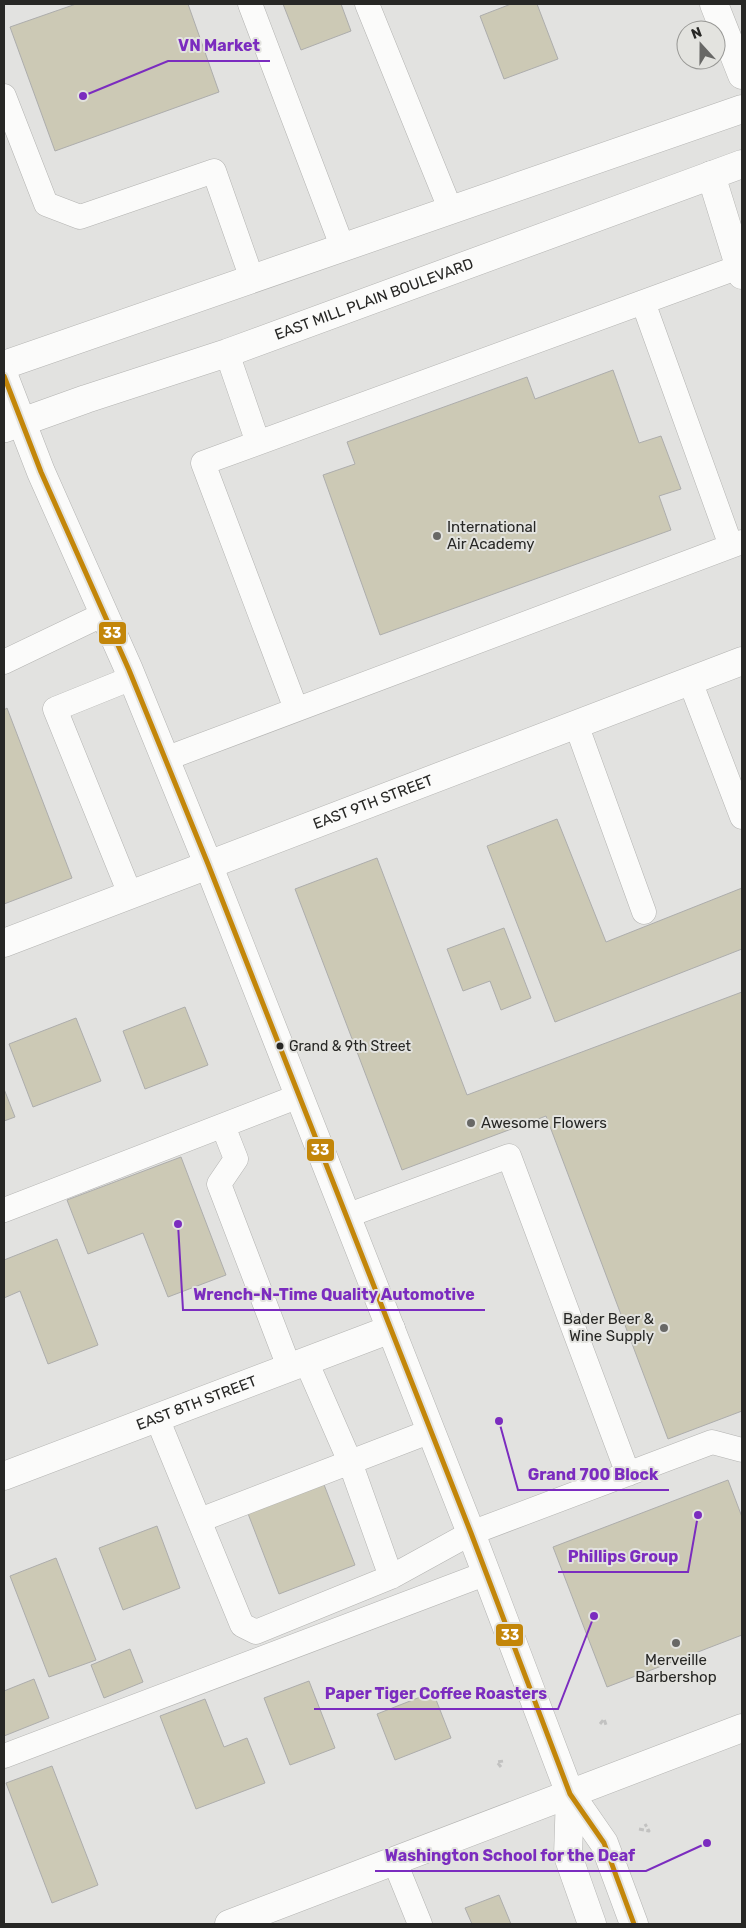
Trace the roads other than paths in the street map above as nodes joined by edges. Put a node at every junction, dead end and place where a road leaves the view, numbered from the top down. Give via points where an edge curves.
1 (250, 4) edge
2 (367, 4) edge
3 (714, 4) edge
4 (742, 75) edge
5 (4, 96) edge
6 (742, 109) edge
7 (742, 164) edge
8 (711, 176) junction
9 (451, 211) junction
10 (342, 246) junction
11 (741, 271) edge
12 (252, 279) junction
13 (643, 302) junction
14 (227, 353) junction
15 (4, 365) edge
16 (4, 376) edge
17 (13, 426) edge
18 (258, 442) junction
19 (737, 544) edge
20 (104, 614) junction
21 (742, 661) edge
22 (4, 662) edge
23 (132, 678) junction
24 (690, 681) junction
25 (296, 709) junction
26 (576, 724) junction
27 (165, 759) junction
28 (742, 818) edge
29 (208, 864) junction
30 (130, 894) junction
31 (644, 912) dead end
32 (4, 943) edge
33 (299, 1096) junction
34 (223, 1126) junction
35 (4, 1210) edge
36 (346, 1216) junction
37 (391, 1329) junction
38 (298, 1364) junction
39 (157, 1418) junction
40 (431, 1431) junction
41 (742, 1450) edge
42 (350, 1462) junction
43 (628, 1474) junction
44 (4, 1476) edge
45 (200, 1520) junction
46 (472, 1533) junction
47 (487, 1573) junction
48 (391, 1577) junction
49 (742, 1728) edge
50 (4, 1756) edge
51 (570, 1794) junction
52 (394, 1860) junction
53 (586, 1922) edge
54 (229, 1924) edge
55 (420, 1924) edge
56 (634, 1924) edge

1 - 10 lane
2 - 9 lane
3 - 4 main road
5 - 12 lane via 46,204 80,217 214,171
6 - 9 main road
7 - 8 main road, EAST MILL PLAIN BOULEVARD
8 - 11 main road
8 - 14 main road, EAST MILL PLAIN BOULEVARD
9 - 10 main road
10 - 12 main road
11 - 13 lane
12 - 15 main road
13 - 18 lane
13 - 19 lane
14 - 17 main road, EAST MILL PLAIN BOULEVARD
14 - 18 lane
16 - 17 main road
17 - 20 main road via 41,472
18 - 25 lane via 203,463
19 - 25 lane
20 - 22 lane
20 - 23 main road
21 - 24 main road, EAST 9TH STREET
23 - 27 main road
23 - 30 lane via 55,709
24 - 26 main road, EAST 9TH STREET
24 - 28 lane
25 - 27 lane
26 - 29 main road, EAST 9TH STREET
26 - 31 lane
27 - 29 main road
29 - 30 main road, EAST 9TH STREET
29 - 33 main road
30 - 32 main road, EAST 9TH STREET
33 - 34 lane
33 - 36 main road
34 - 35 lane
34 - 38 lane via 236,1159 219,1184
36 - 37 main road
36 - 43 lane via 509,1156
37 - 38 main road, EAST 8TH STREET
37 - 40 main road
38 - 39 main road, EAST 8TH STREET
38 - 42 lane
39 - 44 main road, EAST 8TH STREET
39 - 45 lane
40 - 42 lane
40 - 46 main road
41 - 43 lane via 712,1442
42 - 45 lane
42 - 48 lane
43 - 46 lane
45 - 48 lane via 242,1625 256,1632
46 - 47 main road
46 - 48 lane
47 - 50 lane
47 - 51 main road
49 - 51 main road
51 - 52 main road
51 - 53 main road via 568,1856
51 - 56 main road via 604,1842
52 - 54 main road
52 - 55 lane

